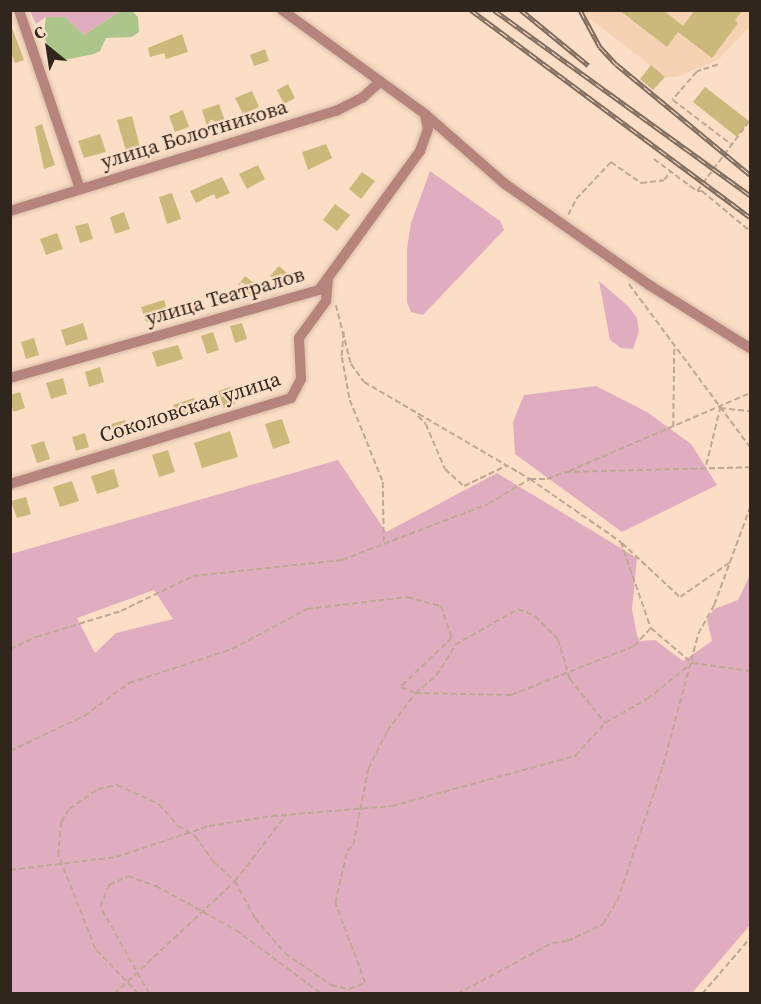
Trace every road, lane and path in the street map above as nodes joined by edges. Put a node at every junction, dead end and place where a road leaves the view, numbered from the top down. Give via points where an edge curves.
1 (282, 10) edge
2 (20, 14) edge
3 (10, 21) edge
4 (718, 65) dead end
5 (381, 81) junction
6 (425, 114) junction
7 (750, 120) edge
8 (732, 145) junction
9 (654, 159) dead end
10 (671, 171) junction
11 (80, 189) junction
12 (697, 191) junction
13 (10, 211) edge
14 (567, 216) dead end
15 (750, 231) edge
16 (329, 281) junction
17 (627, 282) dead end
18 (344, 329) junction
19 (674, 348) junction
20 (750, 348) edge
21 (10, 378) edge
22 (750, 393) edge
23 (720, 408) junction
24 (750, 411) edge
25 (415, 413) junction
26 (673, 427) junction
27 (750, 447) edge
28 (706, 465) junction
29 (507, 466) junction
30 (750, 467) edge
31 (565, 472) junction
32 (530, 479) junction
33 (10, 484) edge
34 (750, 507) edge
35 (621, 542) junction
36 (384, 543) junction
37 (729, 562) junction
38 (651, 628) junction
39 (10, 649) edge
40 (693, 663) junction
41 (750, 671) edge
42 (567, 672) junction
43 (415, 693) junction
44 (605, 723) junction
45 (10, 751) edge
46 (360, 811) junction
47 (286, 815) junction
48 (188, 832) junction
49 (61, 866) junction
50 (10, 870) edge
51 (235, 881) junction
52 (200, 911) junction
53 (750, 938) edge
54 (136, 974) junction
55 (127, 982) junction
56 (114, 993) edge
57 (138, 993) edge
58 (149, 993) edge
59 (322, 993) edge
60 (457, 993) edge
61 (702, 993) edge

1 - 5 street
2 - 3 street
2 - 11 street
4 - 8 path via 697,72 673,100
5 - 6 street
5 - 11 street, улица Болотникова via 362,98 336,111
6 - 16 street, улица Театралов via 428,129 420,151
6 - 20 street via 505,184 649,285
7 - 8 path
8 - 12 path
9 - 10 path
10 - 12 path
10 - 14 path via 664,180 641,183 611,162 576,199
11 - 13 street, улица Болотникова
12 - 15 path via 702,190
16 - 18 path
16 - 21 street, улица Театралов via 319,290
16 - 33 street, Соколовская улица via 326,301 300,338 301,379 291,398
17 - 19 path
18 - 25 path via 351,364 364,382
18 - 36 path via 342,357 351,400 383,482
19 - 23 path
19 - 26 path
22 - 23 path
23 - 24 path
23 - 26 path
23 - 27 path
23 - 28 path
25 - 29 path
25 - 29 path via 426,424 445,469 464,486
26 - 31 path
28 - 30 path
28 - 31 path
29 - 32 path
31 - 32 path via 547,479
32 - 35 path
32 - 36 path via 488,504
34 - 37 path
35 - 37 path via 680,597
35 - 38 path
36 - 39 path via 342,560 193,576 121,611
37 - 40 path via 698,634
38 - 40 path
38 - 42 path via 634,646
40 - 41 path
40 - 44 path via 647,699
40 - 60 path via 617,902 603,924 552,943
42 - 43 path via 511,695
42 - 43 path via 558,639 535,616 518,609 455,645 436,676
42 - 44 path via 590,709
43 - 45 path via 401,687 452,638 441,606 407,597 308,609 232,649 129,682 84,716
43 - 46 path via 387,731 368,769
44 - 46 path via 576,756 471,787
46 - 47 path
46 - 51 path via 335,903 365,982 349,989 331,985 285,953 255,918
47 - 48 path
47 - 51 path
48 - 49 path via 116,857
48 - 49 path via 159,804 117,785 98,789 69,809 61,822
48 - 51 path
49 - 50 path
49 - 55 path via 95,949
51 - 52 path
52 - 54 path
52 - 54 path via 156,886 128,876 109,885 100,907
52 - 59 path via 236,930
53 - 61 path
54 - 55 path
54 - 58 path
55 - 56 path
55 - 57 path

